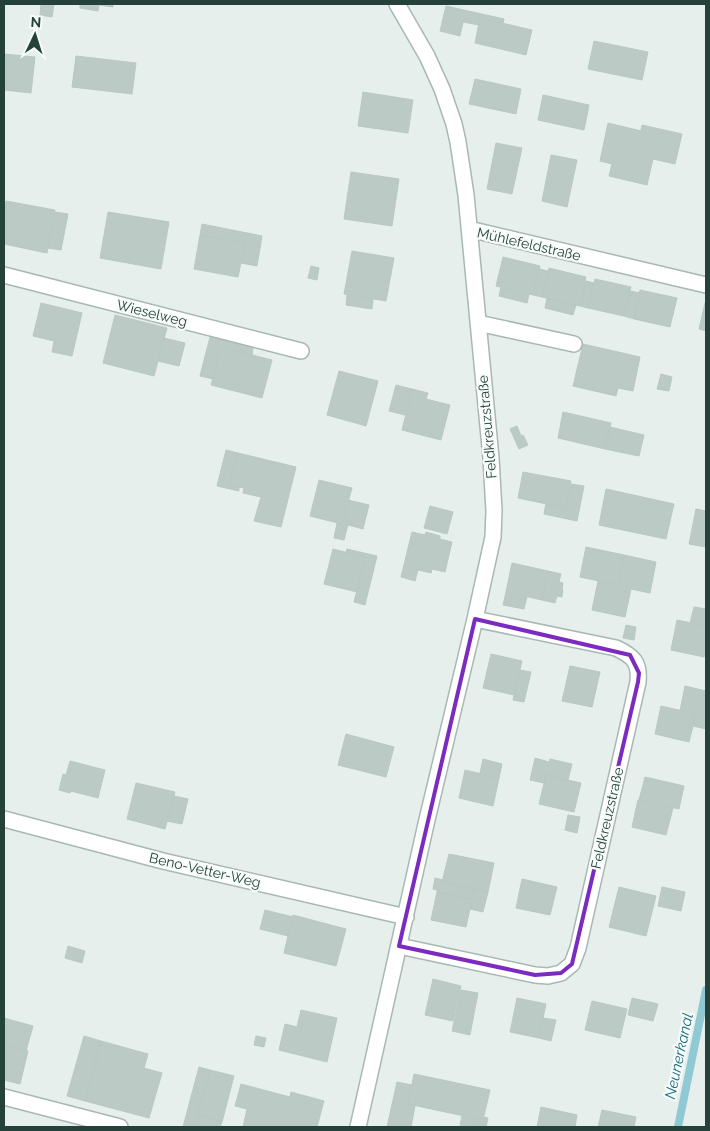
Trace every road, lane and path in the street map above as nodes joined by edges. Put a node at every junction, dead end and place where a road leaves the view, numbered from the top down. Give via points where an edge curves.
1 (396, 4) edge
2 (469, 229) junction
3 (4, 275) edge
4 (706, 285) edge
5 (478, 323) junction
6 (574, 344) dead end
7 (301, 350) dead end
8 (475, 619) junction
9 (4, 819) edge
10 (406, 917) junction
11 (399, 946) junction
12 (4, 1097) edge
13 (120, 1127) edge
14 (358, 1127) edge

1 - 2 street, Mühlefeldstraße via 439,81 454,124 462,162
2 - 4 street, Mühlefeldstraße
2 - 5 street, Feldkreuzstraße
3 - 7 street, Wieselweg
5 - 6 street
5 - 8 street, Feldkreuzstraße via 494,511 493,537
8 - 10 street, Feldkreuzstraße
8 - 11 street, Feldkreuzstraße via 616,648 630,654 639,672 578,948 572,964 561,973 535,976
9 - 10 street, Beno-Vetter-Weg via 163,861
10 - 11 street, Feldkreuzstraße
11 - 14 street, Feldkreuzstraße
12 - 13 street

